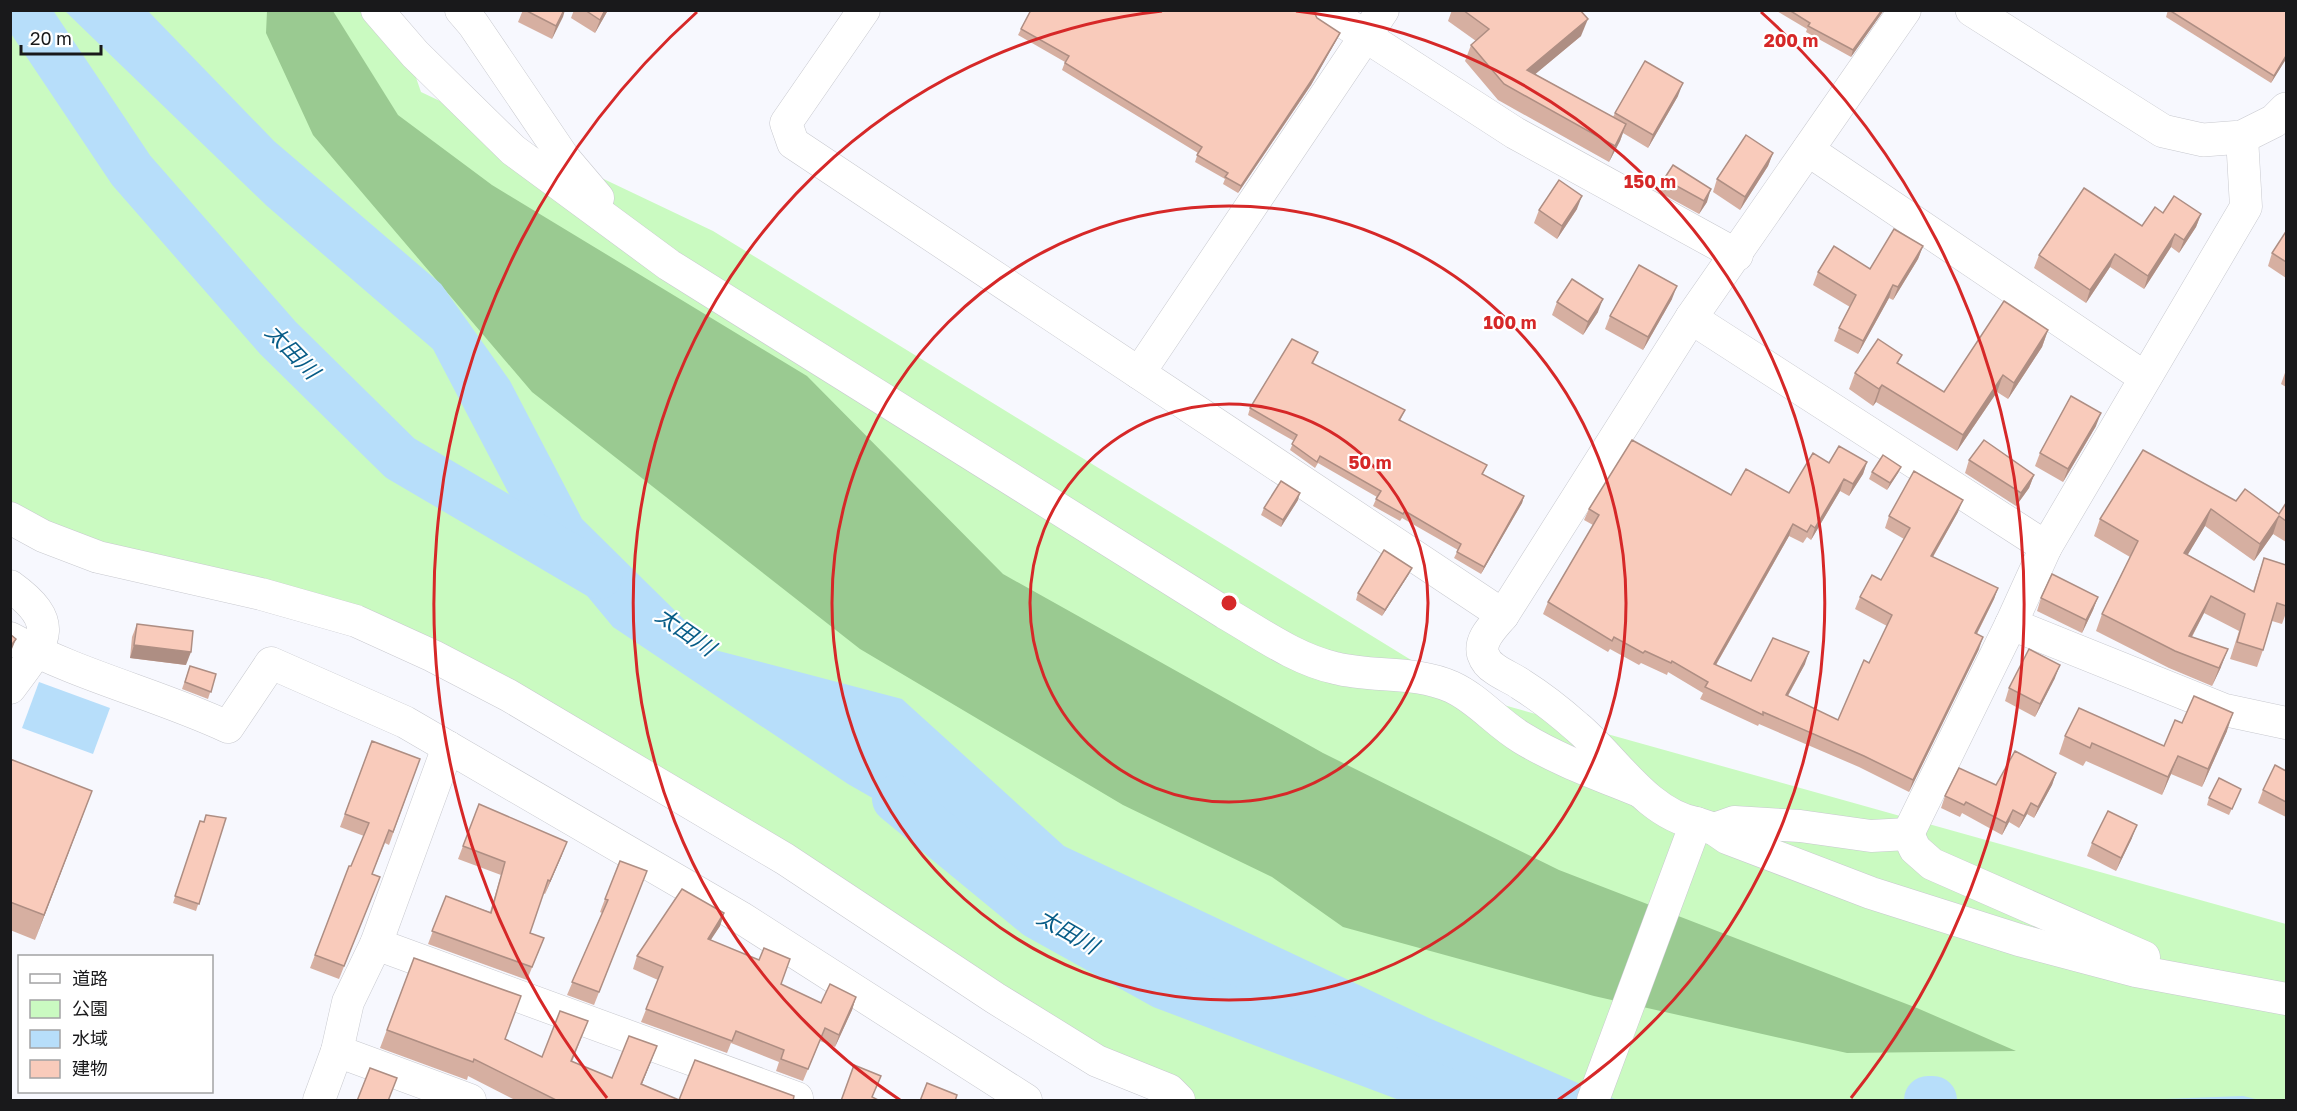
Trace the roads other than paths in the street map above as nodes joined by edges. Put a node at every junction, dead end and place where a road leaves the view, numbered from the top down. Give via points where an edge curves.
1 (377, 10) edge
2 (461, 10) edge
3 (864, 10) edge
4 (1325, 10) edge
5 (1383, 10) edge
6 (1905, 10) edge
7 (1972, 10) edge
8 (1365, 38) junction
9 (2286, 109) edge
10 (2242, 137) junction
11 (1808, 150) junction
12 (606, 218) junction
13 (1737, 255) junction
14 (1692, 318) junction
15 (1139, 373) junction
16 (2144, 377) junction
17 (10, 518) edge
18 (2046, 547) junction
19 (10, 586) edge
20 (1503, 615) junction
21 (2011, 624) junction
22 (24, 645) edge
23 (10, 688) edge
24 (2286, 723) edge
25 (448, 747) junction
26 (1639, 791) junction
27 (1700, 830) junction
28 (1908, 834) junction
29 (376, 944) junction
30 (2172, 976) junction
31 (2286, 999) edge
32 (337, 1051) junction
33 (1181, 1097) edge
34 (797, 1098) dead end
35 (319, 1101) edge
36 (470, 1101) edge
37 (1026, 1101) edge
38 (1593, 1101) edge

1 - 12 street via 415,54 513,150
2 - 12 street via 564,158 603,205
3 - 15 street via 786,123 793,142
4 - 8 street
5 - 8 street
6 - 11 street
7 - 10 street via 2163,131 2203,140
8 - 13 street via 1515,133
8 - 15 street
9 - 10 street via 2274,121
10 - 16 street via 2246,207
11 - 13 street
11 - 16 street
12 - 26 street via 669,265 1215,607 1305,659 1337,669 1425,678 1451,687 1468,695 1522,738
13 - 14 street
14 - 18 street
14 - 20 street
15 - 20 street
16 - 18 street
17 - 33 street via 43,536 98,557 261,594 356,621 433,656 786,859 1097,1061
18 - 21 street
19 - 22 street via 40,612 44,627
20 - 26 street via 1484,639 1483,654 1489,664 1578,728
21 - 24 street via 2225,710
21 - 28 street
22 - 23 street
22 - 25 street via 228,727 271,663 405,722
25 - 29 street
25 - 37 street via 740,917
26 - 27 street via 1678,820
27 - 28 street via 1734,822 1871,836
27 - 30 street via 1871,893 2019,940
27 - 38 street
28 - 30 street via 1915,849 1932,864 2140,955
29 - 32 street via 348,1002
29 - 34 street
30 - 31 street
32 - 35 street
32 - 36 street

